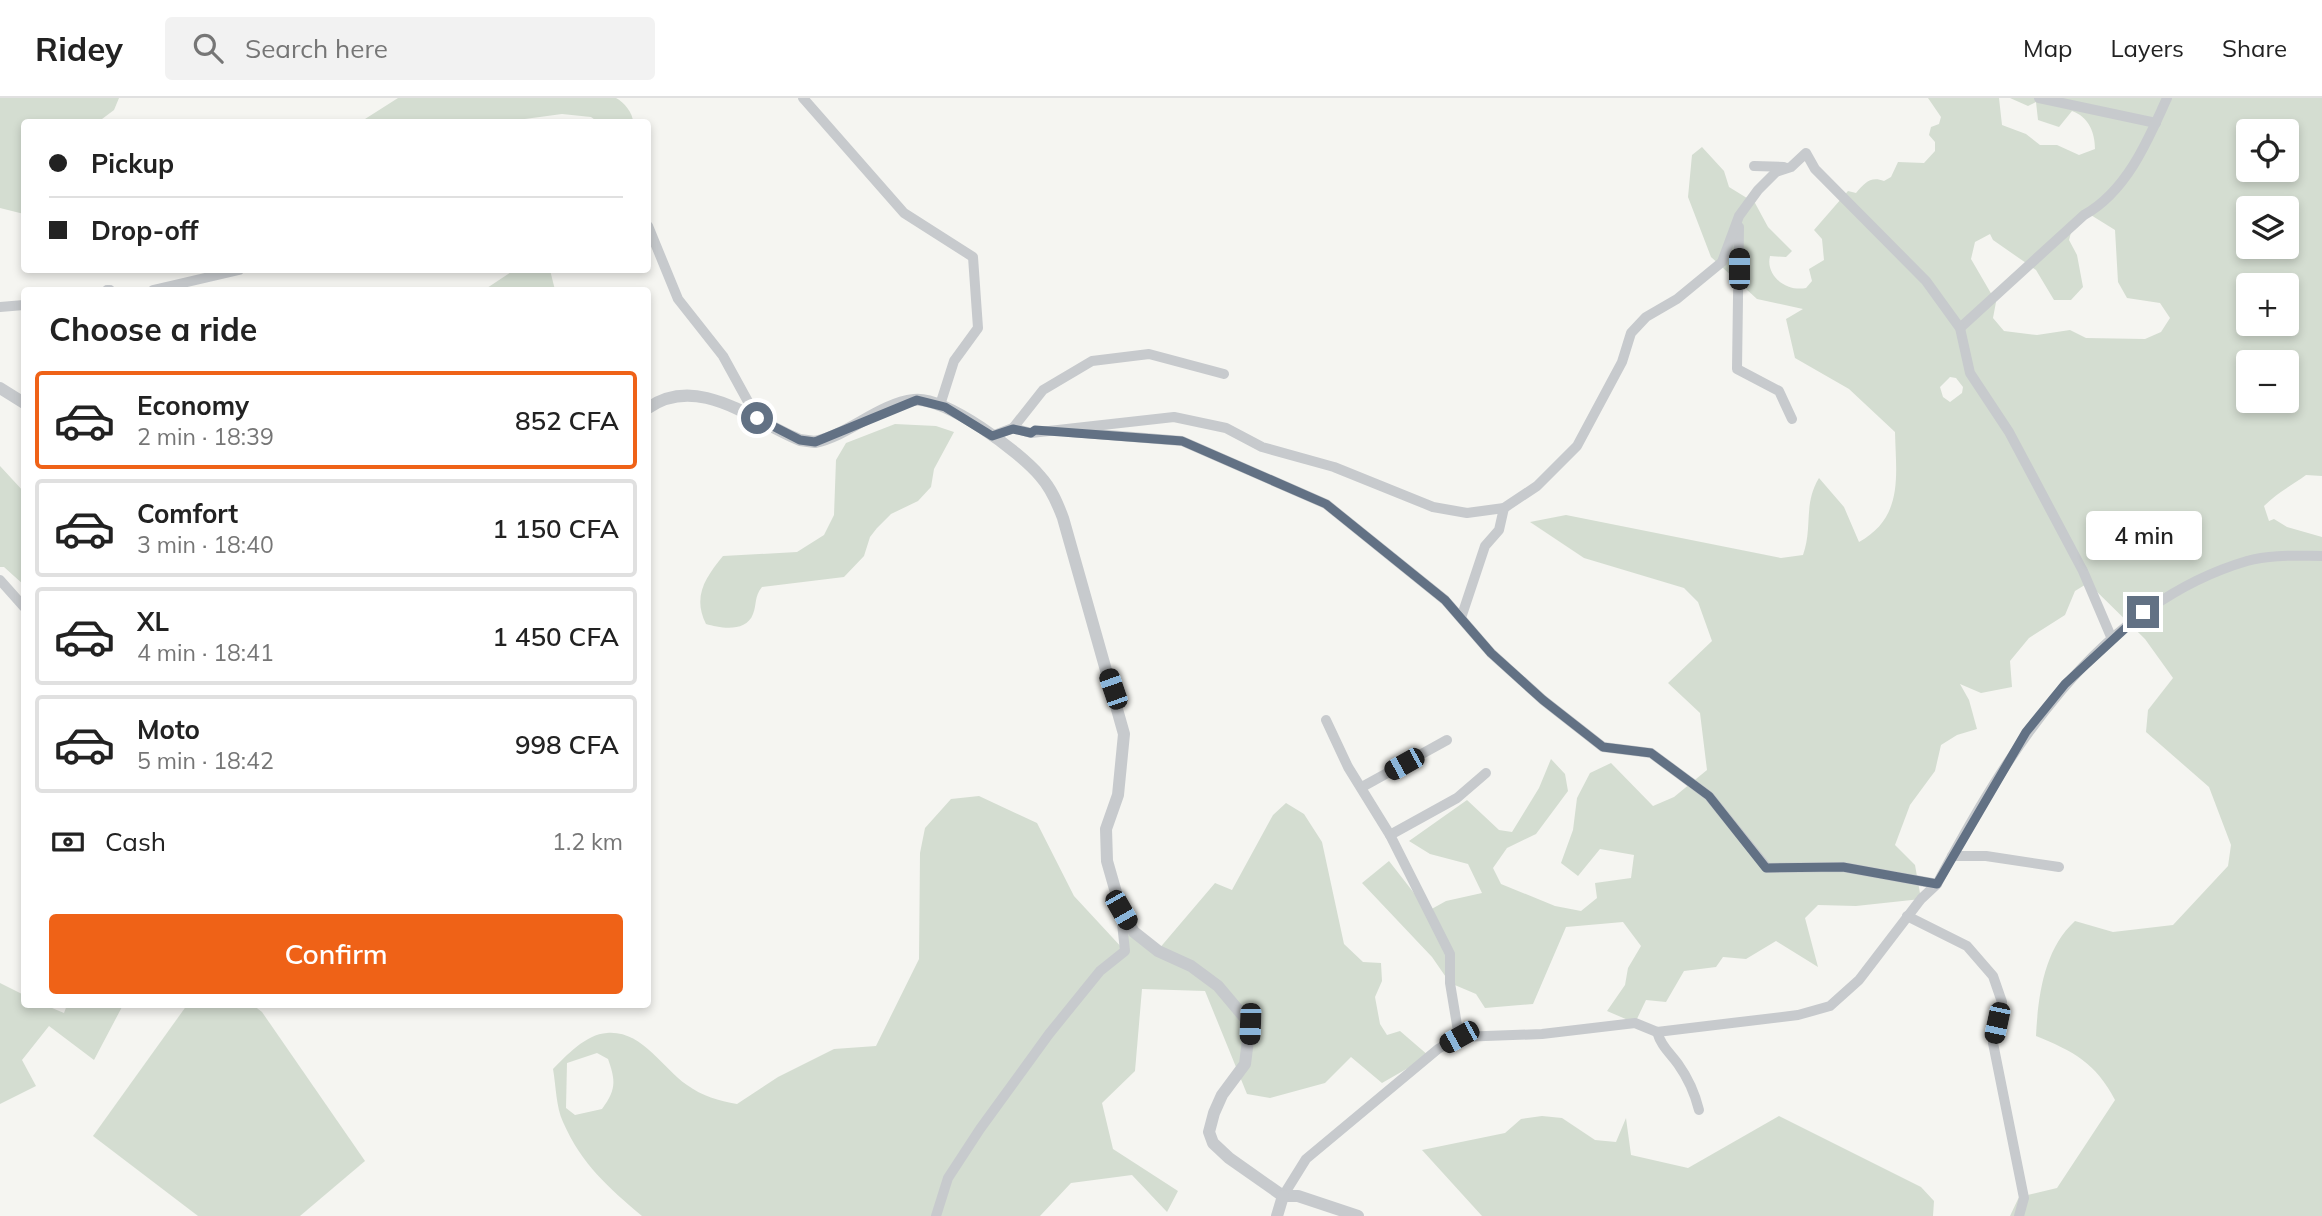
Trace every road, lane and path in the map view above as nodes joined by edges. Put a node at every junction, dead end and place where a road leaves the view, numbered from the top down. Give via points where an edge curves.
1 (803, 98) edge
2 (2039, 98) edge
3 (2167, 98) edge
4 (2156, 123) junction
5 (1754, 166) dead end
6 (1791, 167) junction
7 (1739, 216) junction
8 (651, 233) edge
9 (226, 273) edge
10 (166, 287) edge
11 (21, 305) edge
12 (0, 307) edge
13 (1960, 328) junction
14 (1224, 374) dead end
15 (0, 388) edge
16 (21, 401) edge
17 (940, 405) junction
18 (651, 406) edge
19 (757, 418) junction
20 (1792, 419) dead end
21 (1013, 429) junction
22 (1035, 430) junction
23 (992, 436) junction
24 (1504, 508) junction
25 (2322, 556) edge
26 (0, 579) edge
27 (21, 604) edge
28 (1461, 618) junction
29 (2112, 639) junction
30 (1326, 720) dead end
31 (1447, 740) dead end
32 (1486, 773) dead end
33 (1362, 788) junction
34 (1391, 835) junction
35 (1952, 856) junction
36 (2059, 867) dead end
37 (1937, 884) junction
38 (1121, 910) junction
39 (1907, 916) junction
40 (1657, 1032) junction
41 (1459, 1037) junction
42 (1699, 1110) dead end
43 (1283, 1196) junction
44 (1352, 1215) edge
45 (936, 1216) edge
46 (1277, 1216) edge
47 (2019, 1216) edge

1 - 17 street via 904,213 972,257 978,328 954,361
2 - 4 street
3 - 4 street
4 - 13 street via 2106,204 2084,215
5 - 6 street
6 - 7 street via 1776,172
6 - 13 street via 1806,153 1815,169 1926,281
7 - 20 street via 1737,369 1779,391
7 - 24 street via 1722,262 1631,333 1622,362 1577,446 1537,486
8 - 19 street via 678,299 723,356
9 - 10 street
11 - 12 street
13 - 29 street via 1970,373 2008,432 2077,559
14 - 21 street via 1149,354 1092,360 1043,390
15 - 16 street
17 - 19 street via 908,401 815,442 800,440
17 - 23 street
18 - 19 street via 660,400 700,396
21 - 22 street
21 - 23 street
22 - 24 street via 1174,417 1226,428 1262,447 1335,467 1433,507 1467,513
22 - 28 street via 1182,441 1326,504
23 - 38 street via 1030,465 1055,498 1113,689 1124,734 1124,761 1106,829 1107,860
24 - 28 street via 1499,530 1485,546
25 - 29 street via 2249,560 2143,612
26 - 27 street
28 - 37 street via 1491,653 1603,747 1651,753 1709,796 1766,868 1843,867
29 - 35 street via 2065,684 2026,732
30 - 33 street
31 - 33 street
32 - 34 street via 1457,798
33 - 34 street
34 - 41 street via 1450,954
35 - 36 street
35 - 37 street
37 - 39 street
38 - 43 street via 1134,932 1218,986 1250,1024 1245,1064 1222,1095 1209,1132 1213,1143 1229,1158
38 - 45 street via 1125,951 1100,971 980,1129 948,1178
39 - 40 street via 1859,980 1830,1006 1798,1015
39 - 47 street via 1968,946 1993,976 2001,1002 1993,1043 2024,1198
40 - 41 street via 1635,1023 1542,1034
40 - 42 street via 1695,1094
41 - 43 street via 1438,1049 1306,1159
43 - 44 street via 1298,1196
43 - 46 street

